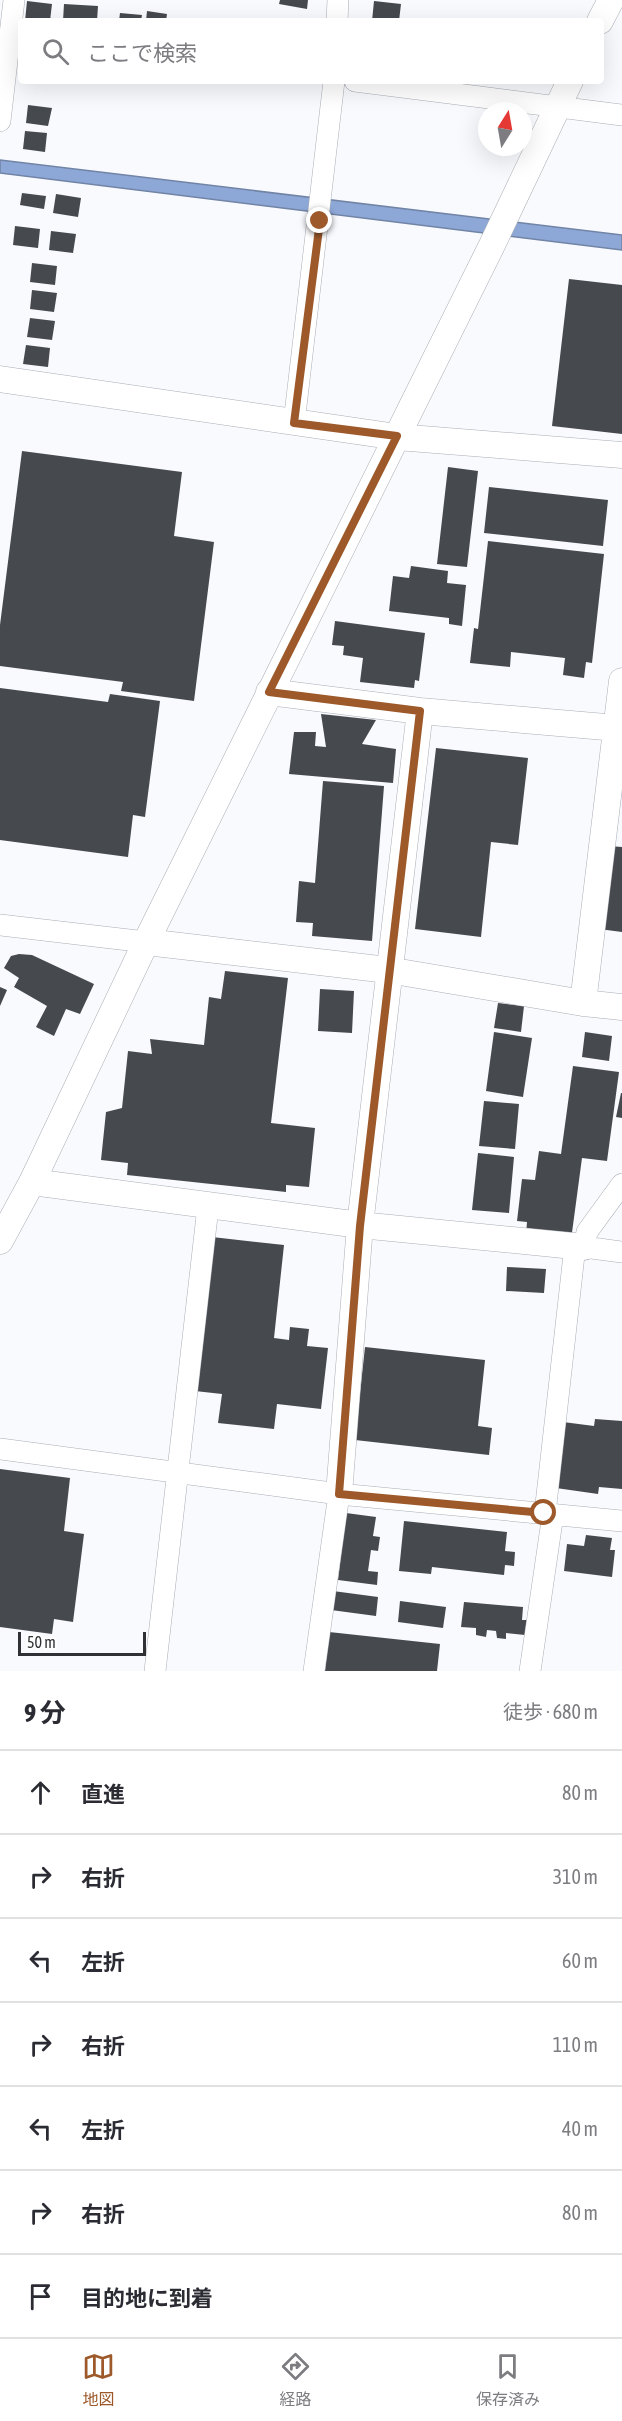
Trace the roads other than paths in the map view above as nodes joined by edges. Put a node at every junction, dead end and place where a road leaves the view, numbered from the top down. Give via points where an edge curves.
1 (14, 0) edge
2 (338, 0) edge
3 (611, 0) edge
4 (337, 18) edge
5 (602, 18) edge
6 (10, 41) edge
7 (334, 84) edge
8 (377, 84) edge
9 (568, 84) edge
10 (556, 108) junction
11 (622, 116) edge
12 (0, 121) edge
13 (0, 379) edge
14 (294, 423) junction
15 (397, 436) junction
16 (622, 455) edge
17 (622, 681) edge
18 (269, 692) junction
19 (420, 711) junction
20 (616, 728) junction
21 (0, 925) edge
22 (146, 942) junction
23 (388, 970) junction
24 (583, 1003) junction
25 (622, 1007) edge
26 (32, 1182) junction
27 (622, 1184) edge
28 (208, 1207) junction
29 (360, 1226) junction
30 (0, 1241) edge
31 (579, 1247) junction
32 (622, 1252) edge
33 (0, 1449) edge
34 (178, 1474) junction
35 (339, 1494) junction
36 (549, 1513) junction
37 (622, 1521) edge
38 (155, 1671) edge
39 (314, 1671) edge
40 (530, 1671) edge

1 - 6 street
2 - 4 street
3 - 5 street
6 - 12 street
7 - 14 street
8 - 10 street
9 - 10 street
10 - 11 street
10 - 15 street
13 - 14 street
14 - 15 street
15 - 16 street
15 - 18 street
17 - 20 street
18 - 19 street
18 - 22 street
19 - 20 street
19 - 23 street
20 - 24 street
21 - 22 street
22 - 23 street
22 - 26 street
23 - 24 street
23 - 29 street
24 - 25 street
26 - 28 street
26 - 30 street
27 - 31 street
28 - 29 street
28 - 34 street
29 - 31 street
29 - 35 street
31 - 32 street
31 - 36 street
33 - 34 street
34 - 35 street
34 - 38 street
35 - 36 street
35 - 39 street
36 - 37 street
36 - 40 street

